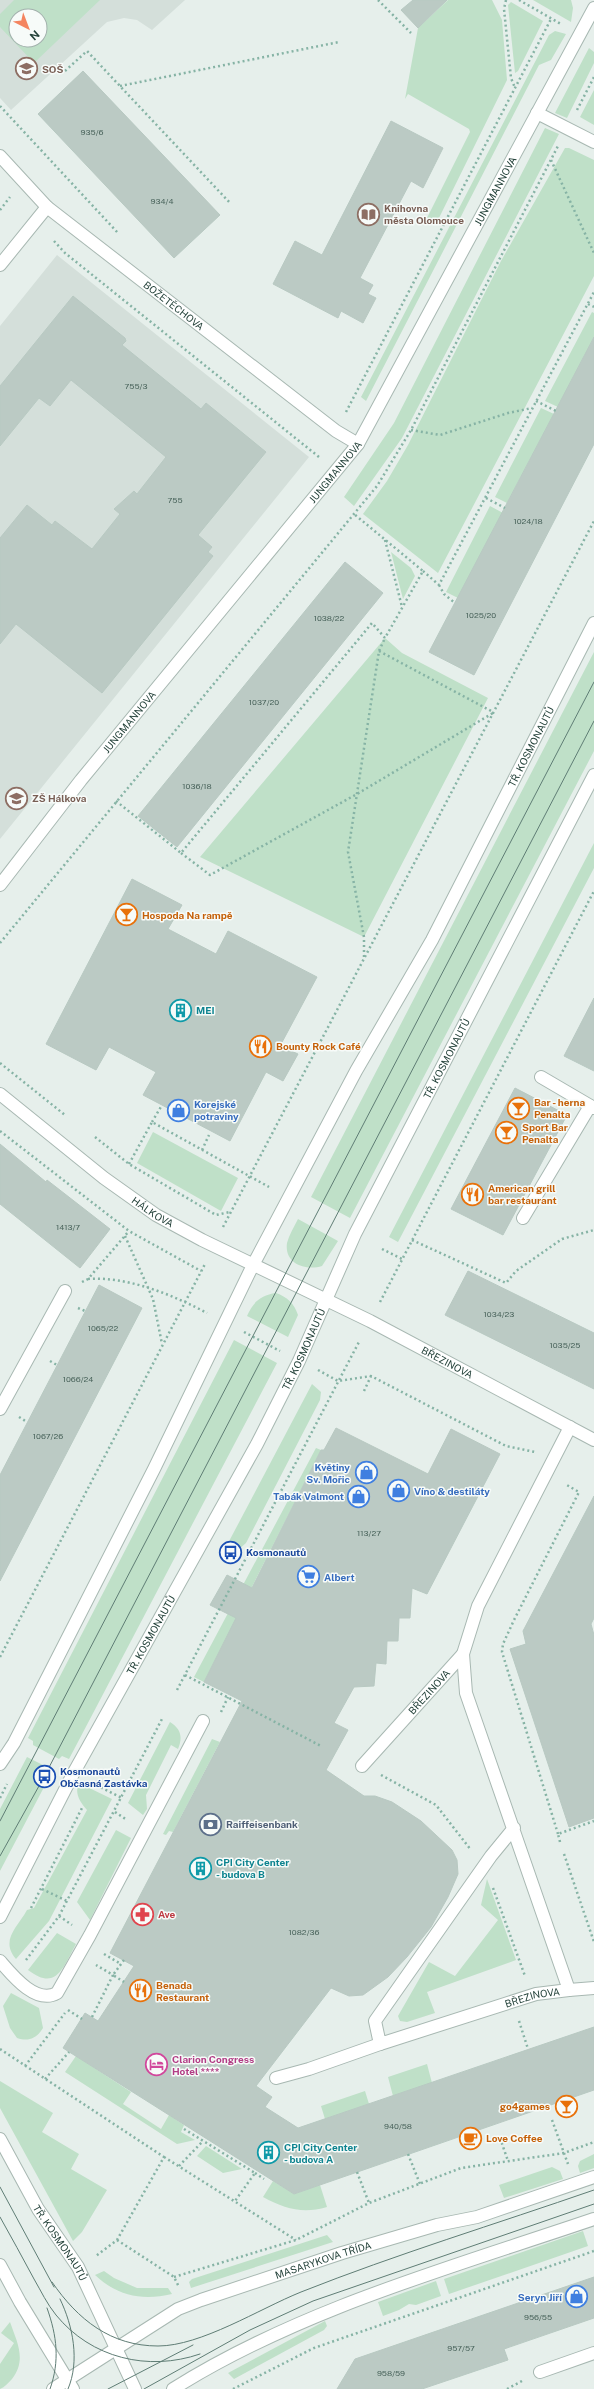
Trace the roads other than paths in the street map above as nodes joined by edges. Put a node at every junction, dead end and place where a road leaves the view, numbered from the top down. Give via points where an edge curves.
1 (594, 8) edge
2 (537, 113) junction
3 (594, 142) edge
4 (0, 156) edge
5 (47, 207) junction
6 (0, 265) edge
7 (358, 444) junction
8 (594, 623) edge
9 (594, 776) edge
10 (0, 885) edge
11 (541, 1077) dead end
12 (0, 1094) edge
13 (592, 1107) edge
14 (523, 1218) dead end
15 (253, 1265) junction
16 (65, 1291) road end
17 (324, 1300) junction
18 (0, 1409) edge
19 (570, 1427) junction
20 (594, 1440) edge
21 (463, 1654) junction
22 (203, 1721) dead end
23 (0, 1764) edge
24 (362, 1766) dead end
25 (514, 1828) junction
26 (0, 1917) edge
27 (0, 1961) edge
28 (594, 1988) edge
29 (569, 1990) junction
30 (380, 2044) junction
31 (276, 2078) dead end
32 (0, 2139) edge
33 (594, 2177) edge
34 (594, 2218) edge
35 (0, 2265) edge
36 (116, 2349) junction
37 (594, 2353) edge
38 (540, 2372) dead end
39 (70, 2384) edge
40 (53, 2389) edge
41 (135, 2389) edge
42 (174, 2389) edge

1 - 2 street, JUNGMANNOVA
2 - 3 street
2 - 7 street, JUNGMANNOVA
4 - 5 street, BOŽETĚCHOVA
5 - 6 street
5 - 7 street, BOŽETĚCHOVA via 336,431
7 - 10 street, JUNGMANNOVA via 86,774
8 - 15 street, TŘ. KOSMONAUTŮ via 432,940 356,1071
9 - 17 street, TŘ. KOSMONAUTŮ via 355,1234
11 - 13 street
12 - 15 street, HÁLKOVA via 130,1198 202,1240
13 - 14 street
15 - 17 street, HÁLKOVA
15 - 23 street, TŘ. KOSMONAUTŮ via 154,1469 14,1743
16 - 18 street
17 - 19 street, BŘEZINOVA via 376,1324
17 - 26 street, TŘ. KOSMONAUTŮ via 299,1360 257,1444 73,1774
19 - 20 street, BŘEZINOVA
19 - 21 street, BŘEZINOVA via 478,1606
21 - 24 street, BŘEZINOVA
21 - 25 street, BŘEZINOVA via 466,1694
22 - 27 street via 57,1993 45,1996 29,1988
25 - 29 street, BŘEZINOVA
25 - 30 street via 491,1856 375,2020
28 - 29 street
29 - 30 street, BŘEZINOVA via 536,1994
30 - 31 street, BŘEZINOVA
32 - 36 street, TŘ. KOSMONAUTŮ via 38,2209 78,2267
33 - 36 street, MASARYKOVA TŘÍDA via 483,2215 437,2225 342,2253 201,2300 178,2309
34 - 42 street via 324,2313 211,2365
35 - 39 street
36 - 39 street, MASARYKOVA TŘÍDA
36 - 41 street, TŘ. KOSMONAUTŮ
37 - 38 street
39 - 40 street, MASARYKOVA TŘÍDA

